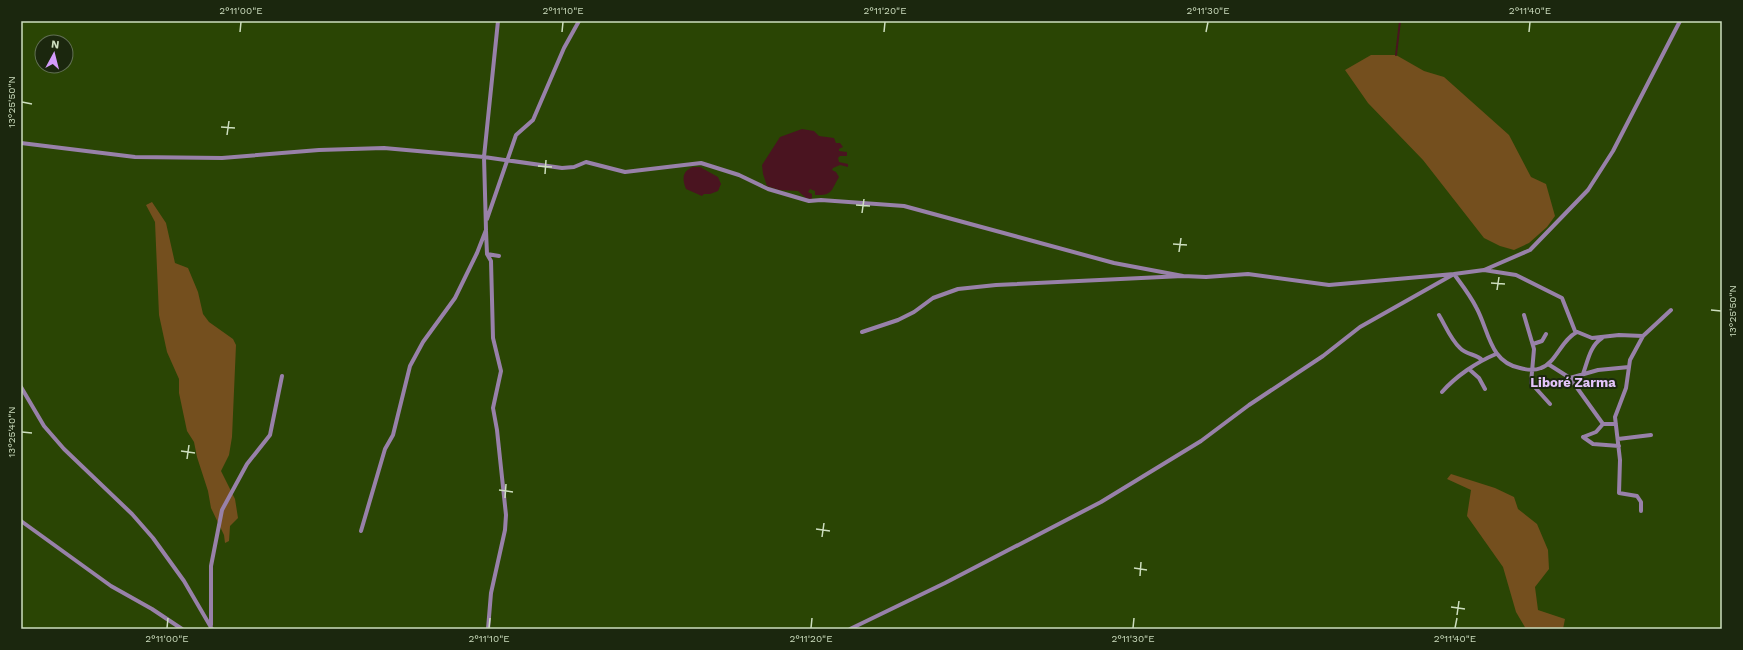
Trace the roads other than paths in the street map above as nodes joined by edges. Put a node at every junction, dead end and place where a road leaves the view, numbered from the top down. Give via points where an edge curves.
1 (498, 21) edge
2 (579, 21) edge
3 (1680, 21) edge
4 (21, 143) edge
5 (484, 158) junction
6 (508, 160) junction
7 (486, 219) junction
8 (486, 230) junction
9 (487, 254) junction
10 (499, 256) dead end
11 (1484, 270) junction
12 (1454, 274) junction
13 (1183, 276) junction
14 (1671, 310) dead end
15 (1439, 315) dead end
16 (1524, 315) dead end
17 (862, 332) dead end
18 (1577, 332) junction
19 (1546, 334) dead end
20 (1643, 336) junction
21 (1602, 338) junction
22 (1533, 344) junction
23 (1496, 354) junction
24 (1482, 360) junction
25 (1548, 364) junction
26 (1629, 367) junction
27 (1470, 370) junction
28 (1532, 370) junction
29 (1583, 374) junction
30 (282, 376) dead end
31 (1570, 378) junction
32 (21, 387) edge
33 (1485, 389) dead end
34 (1442, 392) dead end
35 (1550, 404) dead end
36 (1603, 424) junction
37 (1616, 424) junction
38 (1651, 435) dead end
39 (1618, 439) junction
40 (1619, 446) junction
41 (1641, 511) dead end
42 (21, 521) edge
43 (361, 530) dead end
44 (211, 627) edge
45 (182, 629) edge
46 (488, 629) edge
47 (850, 629) edge

1 - 5 street
2 - 6 street via 564,48 533,120 516,135
3 - 11 street via 1613,152 1588,190 1530,250
4 - 5 street via 135,157 222,158 384,148
5 - 6 street
5 - 7 street
6 - 7 street
6 - 13 street via 562,168 586,162 625,172 700,163 739,175 768,189 809,201 904,206 1114,263
7 - 8 street
8 - 9 street
8 - 43 street via 455,298 423,342 410,366 393,435 385,449
9 - 10 street
9 - 46 street via 491,261 493,338 501,371 493,408 498,430 506,515 506,530 491,593
11 - 12 street
11 - 18 street via 1516,275 1562,298 1572,326
12 - 13 street via 1329,285 1248,274
12 - 23 street via 1476,307
12 - 47 street via 1360,327 1323,356 1249,405 1201,441 1101,502
13 - 17 street via 958,289 934,298 898,320
14 - 20 street
15 - 24 street via 1460,349 1479,356
16 - 22 street
18 - 21 street via 1592,338
18 - 25 street via 1569,337
19 - 22 street via 1542,341
20 - 21 street via 1619,335
20 - 26 street
21 - 29 street via 1592,348
22 - 28 street
23 - 24 street
23 - 28 street via 1510,366
24 - 27 street
25 - 28 street
25 - 31 street
26 - 29 street
26 - 37 street via 1626,388 1616,413
27 - 33 street via 1479,378
27 - 34 street via 1452,380
28 - 35 street via 1531,383
29 - 31 street
30 - 44 street via 270,435 247,464 222,510 211,566
31 - 36 street
32 - 44 street via 44,426 64,449 132,514 153,538 184,581
36 - 37 street
36 - 40 street via 1596,432 1583,437 1593,444
37 - 39 street
38 - 39 street
39 - 40 street
40 - 41 street via 1619,493 1637,496 1641,502
42 - 45 street via 111,586

